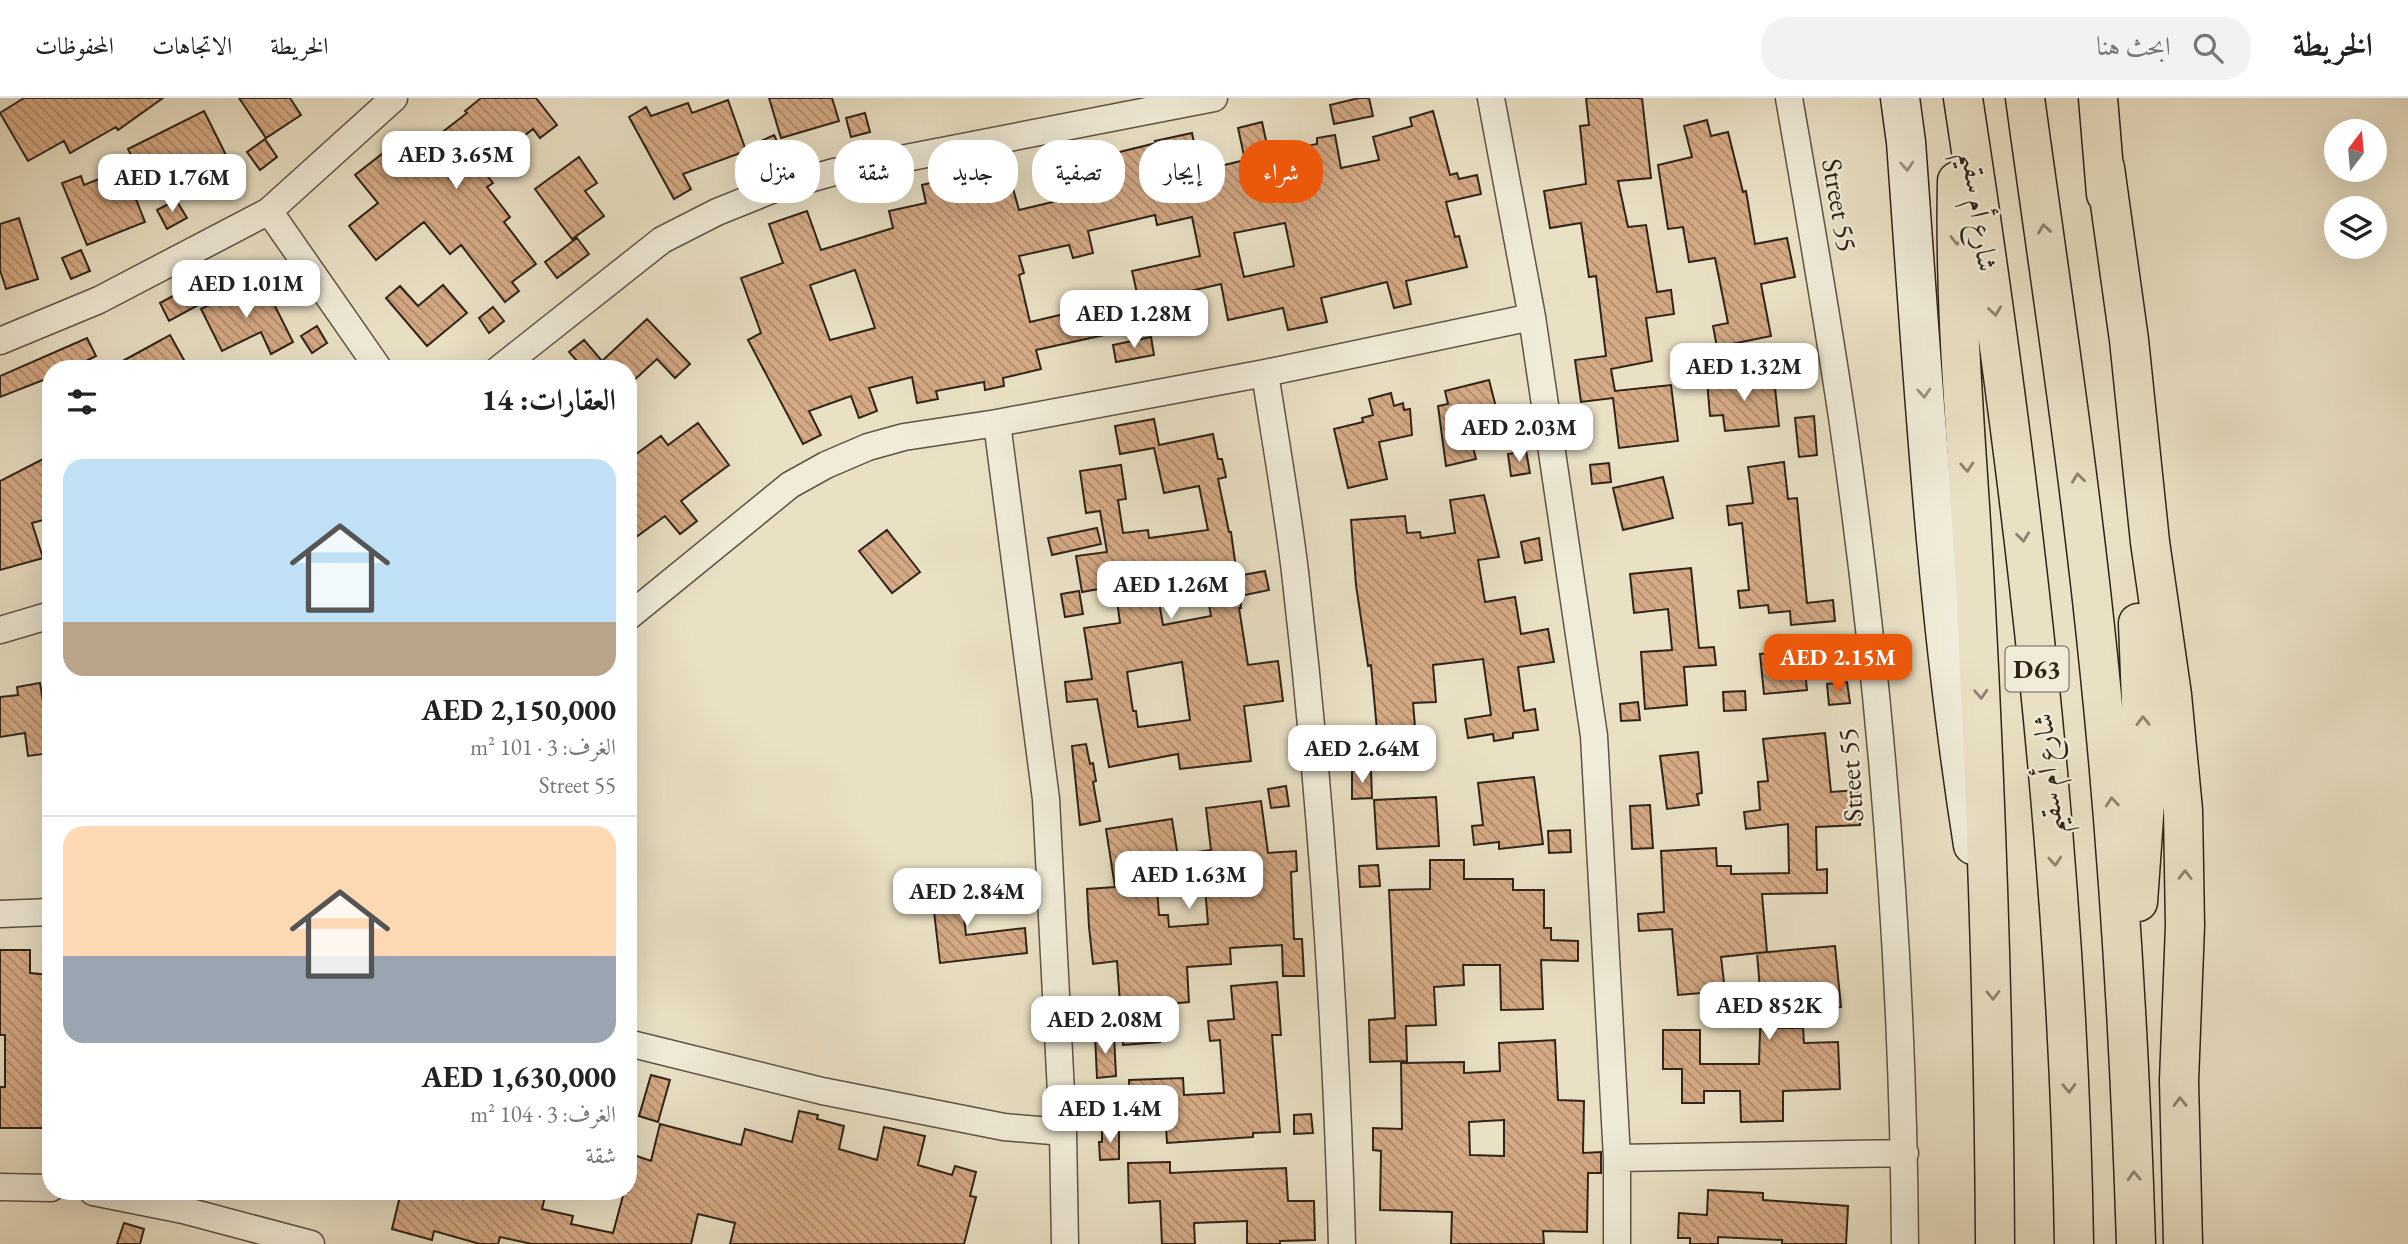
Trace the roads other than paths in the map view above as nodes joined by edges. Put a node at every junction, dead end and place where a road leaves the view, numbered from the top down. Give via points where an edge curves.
1 (394, 98) edge
2 (1214, 98) edge
3 (1491, 98) edge
4 (1788, 98) edge
5 (1900, 98) edge
6 (1962, 98) edge
7 (2025, 98) edge
8 (2098, 98) edge
9 (2105, 168) junction
10 (269, 211) junction
11 (1532, 317) junction
12 (0, 341) edge
13 (373, 360) edge
14 (510, 360) edge
15 (1265, 373) junction
16 (997, 423) junction
17 (637, 610) edge
18 (42, 618) edge
19 (0, 630) edge
20 (42, 912) edge
21 (0, 914) edge
22 (1991, 940) junction
23 (2125, 984) junction
24 (637, 1045) edge
25 (1063, 1132) junction
26 (1905, 1153) junction
27 (1617, 1158) junction
28 (0, 1186) edge
29 (42, 1188) edge
30 (135, 1200) edge
31 (311, 1244) edge
32 (1065, 1244) edge
33 (1342, 1244) edge
34 (1617, 1244) edge
35 (1905, 1244) edge
36 (1995, 1244) edge
37 (2074, 1244) edge
38 (2136, 1244) edge
39 (2183, 1244) edge

1 - 10 street
2 - 14 street via 834,172 774,189 662,240
3 - 11 street
4 - 26 street, Street 55 via 1822,283 1862,568 1894,923
5 -> 22 main road via 1926,436 1950,670 1967,806
6 -> 22 main road, شارع أم سقيم / D63 via 1956,208 1958,338
6 -> 37 main road, شارع أم سقيم / D63 via 2009,419 2050,799 2068,1041
23 -> 7 main road, D63 via 2099,666 2058,323
8 - 9 main road
23 -> 9 main road via 2138,905 2145,803 2136,593 2114,344
39 -> 9 main road via 2179,1081 2185,926 2183,810 2130,340
10 - 12 street via 99,300
10 - 13 street
11 - 15 street
11 - 27 street via 1594,736
15 - 16 street
15 - 33 street via 1295,570 1323,855
16 - 17 street via 904,437 826,465 790,485
16 - 25 street via 1045,799
18 - 19 street
20 - 21 street
22 -> 36 main road, شارع أم سقيم / D63
38 -> 23 main road, D63
24 - 25 street via 822,1091 1004,1127
25 - 32 street
26 - 27 street
26 - 35 street, Street 55
27 - 34 street
28 - 29 street
30 - 31 street

